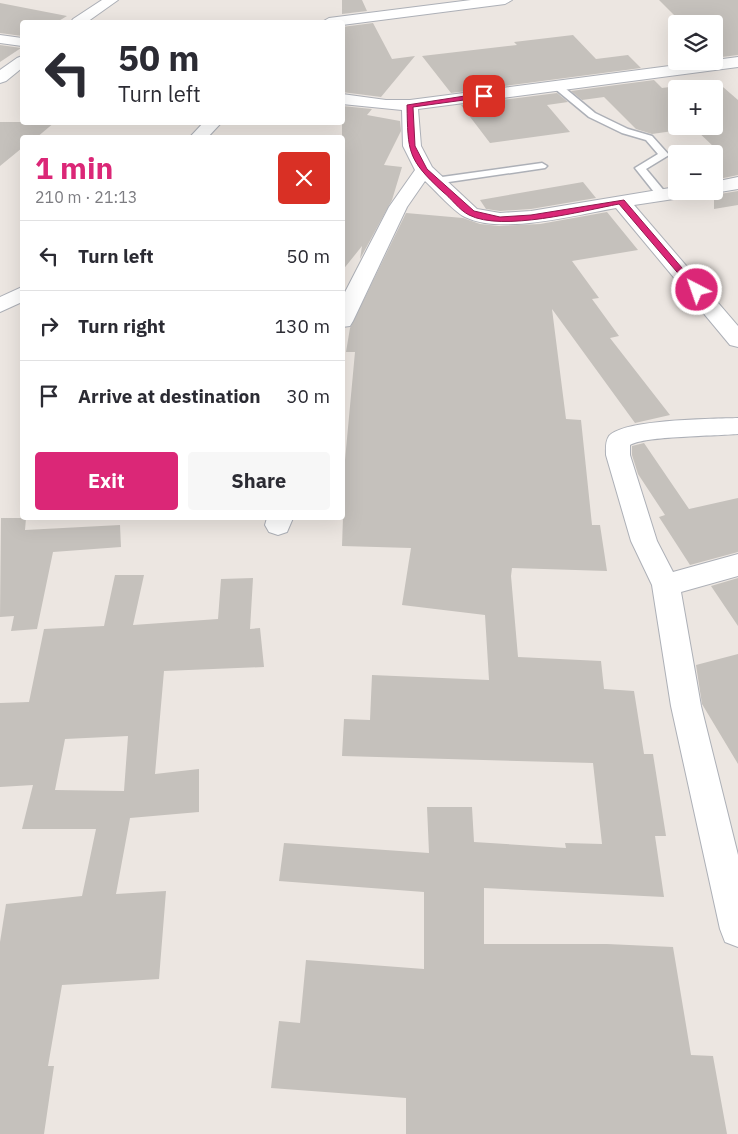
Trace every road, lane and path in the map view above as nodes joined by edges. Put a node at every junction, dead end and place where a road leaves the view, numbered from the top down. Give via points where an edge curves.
1 (111, 0) edge
2 (505, 0) edge
3 (81, 20) edge
4 (345, 20) edge
5 (0, 39) edge
6 (20, 42) edge
7 (738, 62) edge
8 (20, 63) edge
9 (0, 78) edge
10 (558, 86) junction
11 (345, 99) edge
12 (410, 105) junction
13 (211, 125) edge
14 (200, 135) edge
15 (542, 166) dead end
16 (430, 175) junction
17 (738, 183) edge
18 (723, 186) edge
19 (668, 194) edge
20 (662, 195) junction
21 (621, 202) junction
22 (20, 294) edge
23 (0, 306) edge
24 (345, 315) edge
25 (738, 340) edge
26 (738, 426) edge
27 (738, 565) edge
28 (666, 586) junction
29 (738, 929) edge

1 - 3 street
2 - 4 street
5 - 6 street
7 - 10 street
8 - 9 street
10 - 12 street
10 - 20 lane via 592,115 648,138 664,155 640,168
11 - 12 street
12 - 16 street via 412,146
13 - 14 street
15 - 16 lane
16 - 21 street via 471,213 500,219
16 - 24 street via 398,207
17 - 18 street
19 - 20 street
20 - 21 street
21 - 25 street
22 - 23 street
26 - 28 street via 650,432 628,435 618,442 618,455 644,541
27 - 28 street
28 - 29 street via 686,706

